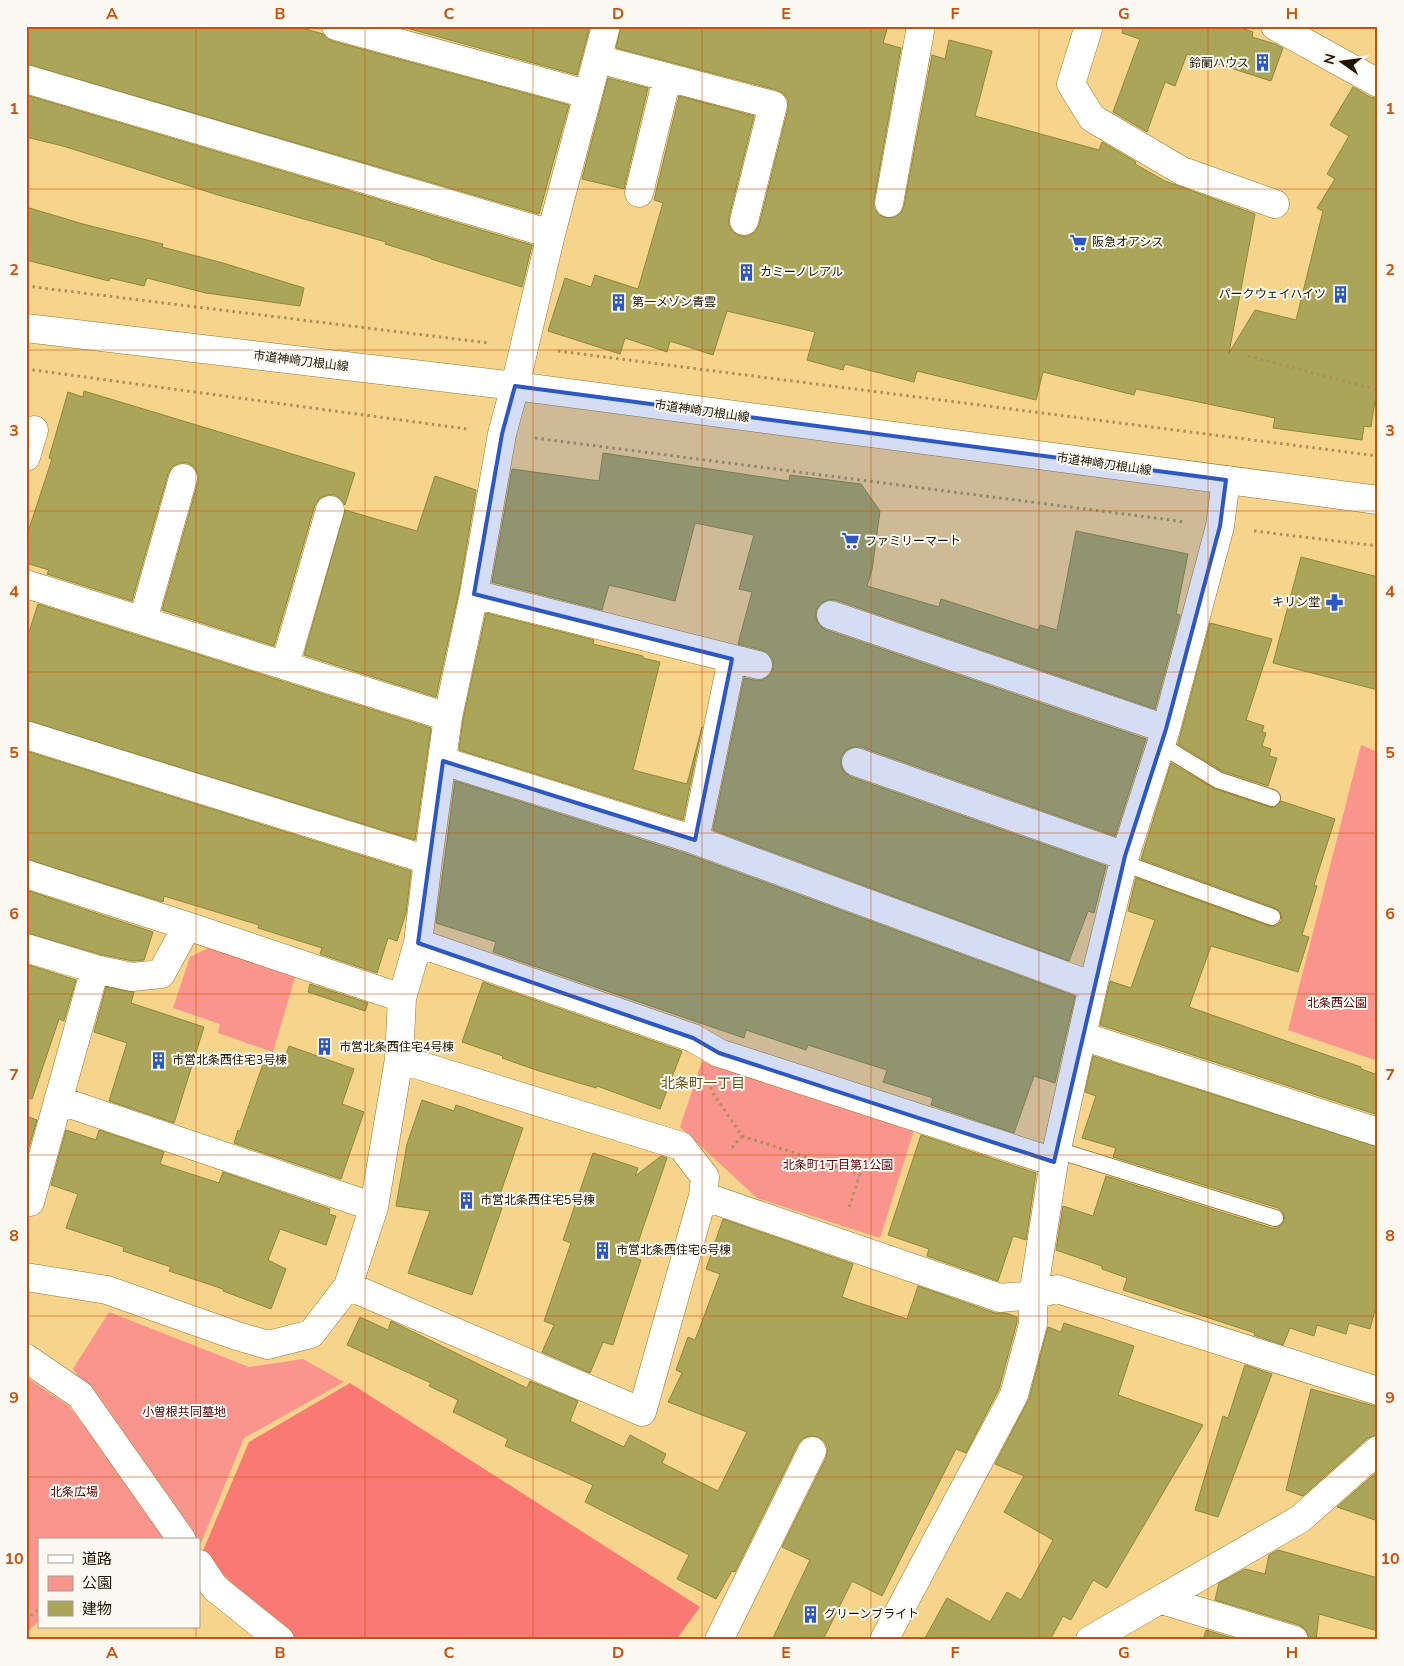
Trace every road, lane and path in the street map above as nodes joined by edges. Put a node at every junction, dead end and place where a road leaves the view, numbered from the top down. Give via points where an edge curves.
1 (336, 26) edge
2 (606, 26) edge
3 (921, 26) edge
4 (1089, 26) edge
5 (1275, 26) edge
6 (598, 59) junction
7 (667, 78) junction
8 (26, 79) edge
9 (1378, 83) edge
10 (587, 94) junction
11 (639, 193) dead end
12 (889, 203) dead end
13 (1275, 204) dead end
14 (744, 221) dead end
15 (552, 234) junction
16 (26, 286) edge
17 (26, 328) edge
18 (524, 347) junction
19 (1248, 356) dead end
20 (26, 369) edge
21 (516, 386) junction
22 (1378, 390) edge
23 (34, 430) dead end
24 (502, 434) junction
25 (1378, 456) edge
26 (26, 457) edge
27 (184, 478) dead end
28 (1226, 480) junction
29 (1378, 500) edge
30 (330, 510) dead end
31 (1220, 526) junction
32 (1378, 546) edge
33 (26, 584) edge
34 (474, 594) junction
35 (830, 615) dead end
36 (143, 620) junction
37 (732, 658) junction
38 (285, 665) junction
39 (758, 665) dead end
40 (448, 717) junction
41 (26, 735) edge
42 (1164, 737) junction
43 (443, 761) junction
44 (856, 762) dead end
45 (1272, 798) dead end
46 (695, 840) junction
47 (1124, 859) junction
48 (428, 860) junction
49 (26, 874) edge
50 (1272, 916) dead end
51 (187, 926) junction
52 (418, 943) junction
53 (26, 948) edge
54 (95, 969) junction
55 (1093, 986) junction
56 (402, 998) junction
57 (1082, 1036) junction
58 (719, 1053) junction
59 (399, 1059) junction
60 (58, 1100) junction
61 (1378, 1132) edge
62 (742, 1136) junction
63 (1056, 1156) junction
64 (704, 1187) junction
65 (26, 1200) edge
66 (374, 1207) junction
67 (1275, 1218) dead end
68 (838, 1242) junction
69 (26, 1277) edge
70 (348, 1286) junction
71 (1033, 1294) junction
72 (26, 1358) edge
73 (1378, 1391) edge
74 (1378, 1450) edge
75 (812, 1452) dead end
76 (181, 1538) edge
77 (200, 1566) edge
78 (1162, 1600) junction
79 (38, 1610) edge
80 (26, 1620) edge
81 (280, 1640) edge
82 (719, 1640) edge
83 (884, 1640) edge
84 (1090, 1640) edge
85 (1294, 1640) edge

1 - 10 street
2 - 6 street
3 - 12 street
4 - 13 street via 1071,84 1092,118 1182,172
5 - 9 street
6 - 7 street
6 - 10 street
7 - 11 street
7 - 14 street via 773,105
8 - 15 street
10 - 15 street
15 - 18 street
16 - 18 path
17 - 21 street, 市道神崎刀根山線
18 - 21 street
18 - 25 path
19 - 22 path
20 - 24 path
21 - 24 street
21 - 28 street, 市道神崎刀根山線
23 - 26 street
24 - 31 path
24 - 34 street
27 - 36 street
28 - 29 street, 市道神崎刀根山線
28 - 31 street
30 - 38 street
31 - 32 path
31 - 42 street
33 - 36 street
34 - 37 street
34 - 40 street
35 - 42 street
36 - 38 street
37 - 39 street
37 - 46 street
38 - 40 street
40 - 43 street
41 - 48 street
42 - 45 lane via 1218,780
42 - 47 street
43 - 46 street
43 - 48 street
44 - 47 street
46 - 55 street
47 - 50 lane
47 - 55 street
48 - 52 street
49 - 51 street
51 - 54 street via 161,974 132,977
51 - 56 street
52 - 56 street
52 - 58 street via 693,1038
53 - 54 street
54 - 60 street
55 - 57 street
56 - 59 street
57 - 61 street
57 - 63 street
58 - 62 path via 711,1090
58 - 63 street
59 - 64 street via 681,1146
59 - 66 street
60 - 65 street via 30,1202
60 - 66 street
62 - 64 path
62 - 68 path via 860,1174
63 - 67 lane
63 - 71 street
64 - 68 street
64 - 70 street via 642,1412
66 - 70 street
68 - 71 street via 1000,1298
69 - 70 street via 107,1290 268,1345 311,1334
71 - 73 street via 1056,1289
71 - 83 street via 1033,1324 1014,1395
72 - 76 street via 80,1396
74 - 78 street via 1300,1519
75 - 82 street
77 - 81 street via 215,1588
78 - 84 street
78 - 85 street
79 - 80 path

